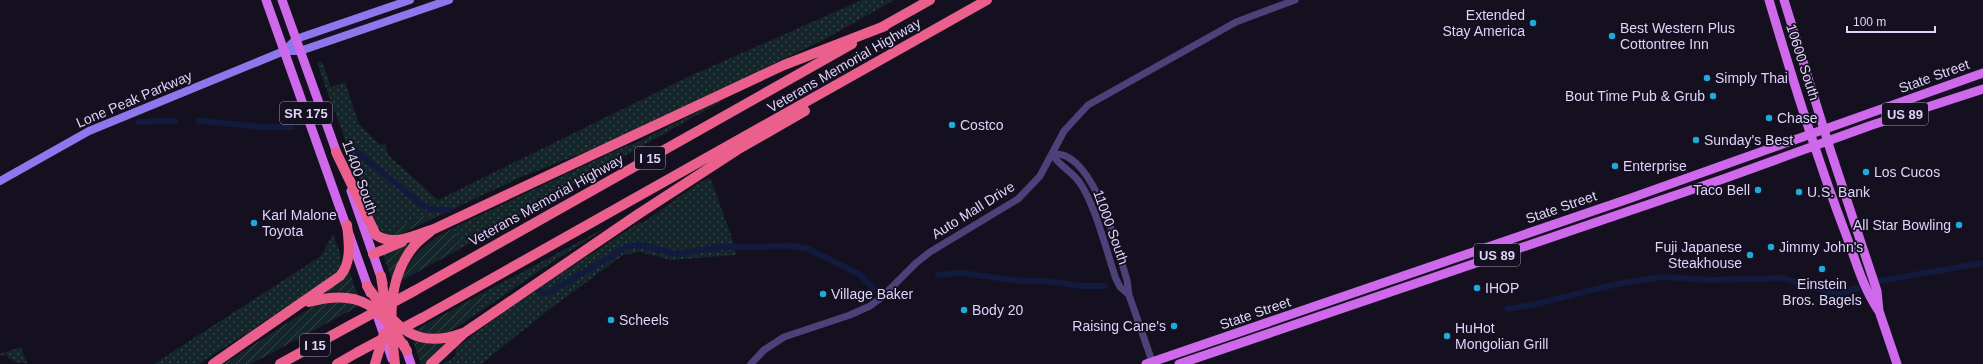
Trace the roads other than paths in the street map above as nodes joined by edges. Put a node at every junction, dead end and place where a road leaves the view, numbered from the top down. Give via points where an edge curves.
1 (266, 0) edge
2 (282, 0) edge
3 (410, 0) edge
4 (449, 0) edge
5 (930, 0) edge
6 (987, 0) edge
7 (1294, 0) edge
8 (1769, 0) edge
9 (1784, 0) edge
10 (885, 26) junction
11 (296, 40) junction
12 (284, 51) junction
13 (300, 51) junction
14 (1983, 73) edge
15 (837, 85) junction
16 (1983, 89) edge
17 (1824, 130) junction
18 (1812, 134) junction
19 (1828, 142) junction
20 (1816, 147) junction
21 (336, 152) junction
22 (1052, 154) junction
23 (0, 181) edge
24 (1658, 188) junction
25 (347, 225) junction
26 (434, 229) junction
27 (1538, 230) junction
28 (1571, 230) junction
29 (414, 235) junction
30 (1850, 244) junction
31 (373, 254) junction
32 (1454, 270) junction
33 (381, 276) joint
34 (1873, 280) junction
35 (367, 286) junction
36 (1129, 295) junction
37 (302, 304) junction
38 (375, 309) junction
39 (1878, 311) junction
40 (390, 318) junction
41 (464, 333) junction
42 (384, 337) junction
43 (407, 351) joint
44 (1150, 363) edge
45 (213, 364) edge
46 (280, 364) edge
47 (337, 364) edge
48 (375, 364) edge
49 (394, 364) edge
50 (411, 364) edge
51 (431, 364) edge
52 (751, 364) edge
53 (1179, 364) edge
54 (1897, 364) edge

1 - 12 main road, 11400 South / SR 175
2 - 11 main road, 11400 South / SR 175
3 - 11 main road
4 - 13 main road
5 - 10 highway, Veterans Memorial Highway / I 15
6 - 15 highway, Veterans Memorial Highway / I 15
7 - 22 street, Auto Mall Drive via 1236,22 1088,105 1072,121
8 - 18 main road, 10600 South
9 - 17 main road, 10600 South
10 - 26 highway via 784,65
10 - 46 highway, Veterans Memorial Highway / I 15, bridge
11 - 12 main road
11 - 13 main road, 11400 South / SR 175
12 - 13 main road
12 - 23 main road, Lone Peak Parkway via 89,131
12 - 25 main road, 11400 South / SR 175
13 - 21 main road, 11400 South / SR 175
14 - 17 main road, State Street / US 89
15 - 41 highway via 828,98 719,162
15 - 47 highway, Veterans Memorial Highway / I 15, bridge
16 - 19 main road, State Street / US 89
17 - 18 main road, State Street / US 89
17 - 19 main road, 10600 South
18 - 20 main road, 10600 South
18 - 24 main road, State Street / US 89
19 - 20 main road, State Street / US 89
19 - 34 main road, 10600 South
20 - 28 main road, State Street / US 89
20 - 30 main road, 10600 South
21 - 29 highway via 376,235 391,241
21 - 31 main road, 11400 South / SR 175
22 - 36 street, 11000 South via 1061,166 1076,178 1083,189 1116,278 1120,287
22 - 36 street, 11000 South via 1062,154 1071,159 1094,185 1128,280
22 - 52 street, Auto Mall Drive via 1040,176 1018,199 930,252 876,302 857,313 784,336 764,350
24 - 27 main road, State Street / US 89
24 - 28 main road via 1637,200 1576,222
25 - 35 main road, 11400 South / SR 175
25 - 37 highway via 349,246 345,271
26 - 29 highway
26 - 40 highway via 414,246 403,264 395,282
27 - 32 main road via 1536,236 1476,257
27 - 44 main road, State Street / US 89
28 - 32 main road, State Street / US 89
29 - 31 highway
30 - 34 main road via 1856,246 1865,271
30 - 39 main road, 10600 South via 1868,295
31 - 33 main road, 11400 South / SR 175
32 - 53 main road, State Street / US 89
33 - 40 highway
34 - 39 main road, 10600 South via 1877,291
35 - 38 main road, 11400 South / SR 175
35 - 40 highway
36 - 44 street, 11000 South
37 - 38 highway via 327,297 340,297 361,302
37 - 45 highway
38 - 40 highway
38 - 42 main road, 11400 South / SR 175
39 - 54 main road, 10600 South
40 - 41 highway via 410,334 430,339 454,337
40 - 42 highway
40 - 43 highway
40 - 49 highway
41 - 51 highway
42 - 48 highway
42 - 49 main road, 11400 South / SR 175
43 - 50 main road

